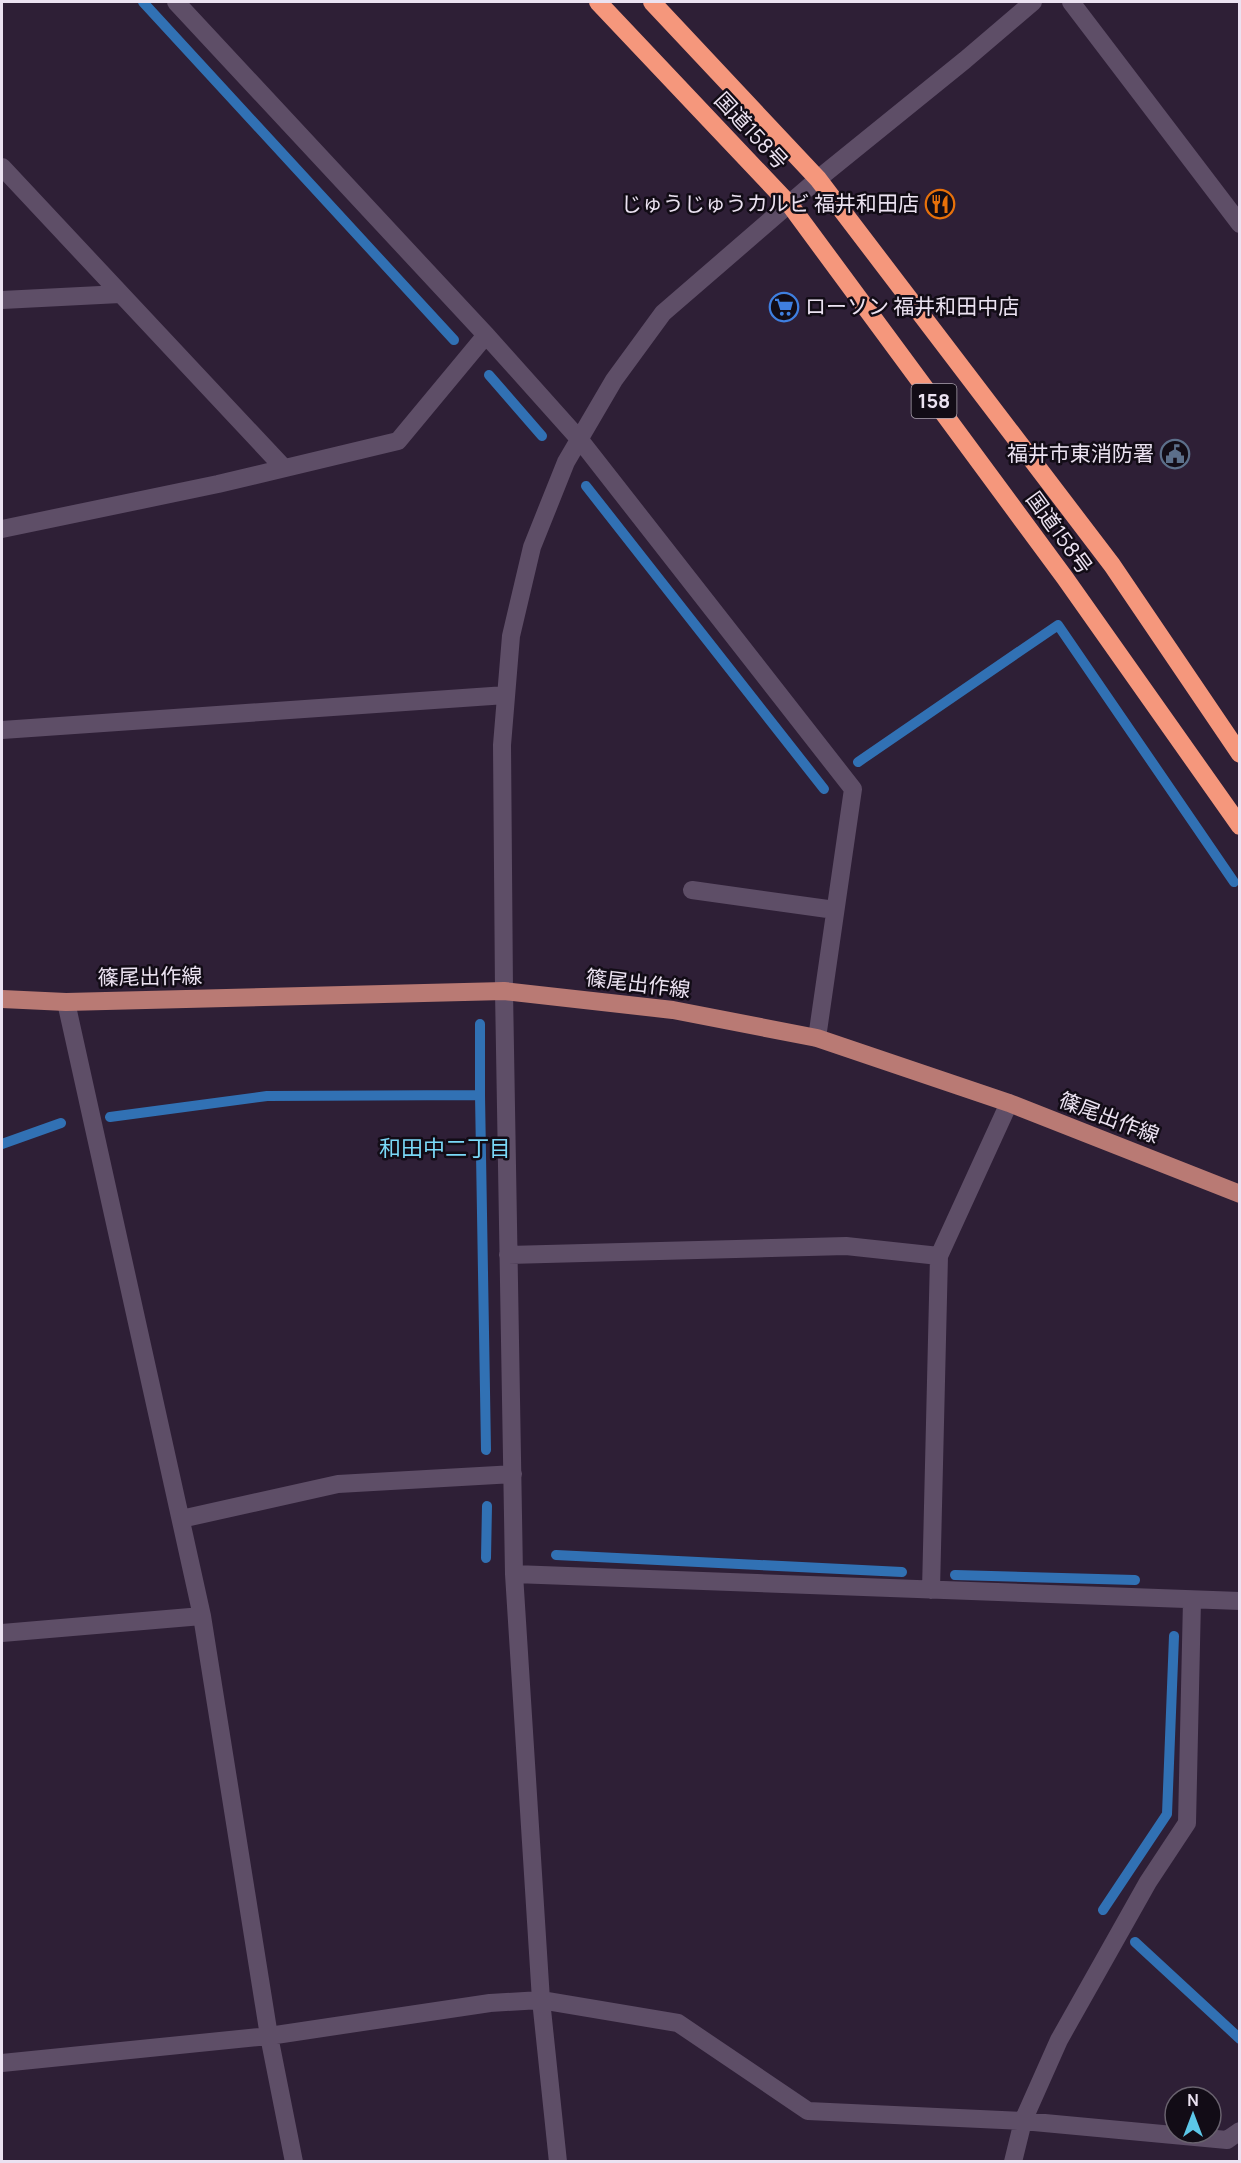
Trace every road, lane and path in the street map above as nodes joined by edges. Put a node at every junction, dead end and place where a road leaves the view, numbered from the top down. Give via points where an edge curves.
1 (176, 2) edge
2 (598, 2) edge
3 (652, 2) edge
4 (1033, 2) edge
5 (1071, 2) edge
6 (2, 167) edge
7 (818, 179) junction
8 (790, 205) junction
9 (1239, 223) edge
10 (120, 294) junction
11 (2, 300) edge
12 (486, 335) junction
13 (580, 440) junction
14 (284, 468) junction
15 (2, 529) edge
16 (506, 695) junction
17 (2, 730) edge
18 (1239, 754) edge
19 (1239, 826) edge
20 (692, 890) dead end
21 (836, 910) junction
22 (504, 991) junction
23 (2, 999) edge
24 (66, 1002) junction
25 (817, 1038) junction
26 (1010, 1103) junction
27 (1239, 1194) edge
28 (508, 1255) junction
29 (939, 1256) junction
30 (513, 1474) junction
31 (181, 1519) junction
32 (514, 1575) junction
33 (930, 1590) junction
34 (1191, 1600) junction
35 (1239, 1601) edge
36 (202, 1616) junction
37 (2, 1633) edge
38 (541, 2000) junction
39 (268, 2036) junction
40 (2, 2063) edge
41 (1023, 2121) junction
42 (1239, 2131) edge
43 (294, 2162) edge
44 (558, 2162) edge
45 (1013, 2162) edge

1 - 12 street
2 - 8 highway, 国道158号 / 158
3 - 7 highway, 国道158号 / 158
4 - 7 street
5 - 9 street
6 - 10 street
7 - 8 street
7 - 18 highway, 国道158号 / 158 via 1112,566
8 - 13 street via 663,313 614,380
8 - 19 highway, 国道158号 / 158 via 1065,578
10 - 11 street
10 - 14 street
12 - 13 street
12 - 14 street via 398,441
13 - 16 street via 566,462 532,547 511,636
13 - 21 street via 853,789
14 - 15 street
16 - 17 street
16 - 22 street via 502,745
20 - 21 street
21 - 25 street
22 - 24 main road, 篠尾出作線
22 - 25 main road, 篠尾出作線 via 673,1010
22 - 28 street
23 - 24 main road, 篠尾出作線
24 - 31 street
25 - 26 main road, 篠尾出作線
26 - 27 main road, 篠尾出作線
26 - 29 street
28 - 29 street via 846,1245
28 - 30 street
29 - 33 street
30 - 31 street via 339,1484
30 - 32 street
31 - 36 street
32 - 33 street
32 - 38 street
33 - 34 street
34 - 35 street
34 - 41 street via 1187,1822 1148,1882 1059,2040
36 - 37 street
36 - 39 street
38 - 39 street via 490,2003
38 - 41 street via 678,2023 808,2111
38 - 44 street
39 - 40 street
39 - 43 street
41 - 42 street via 1227,2140
41 - 45 street

